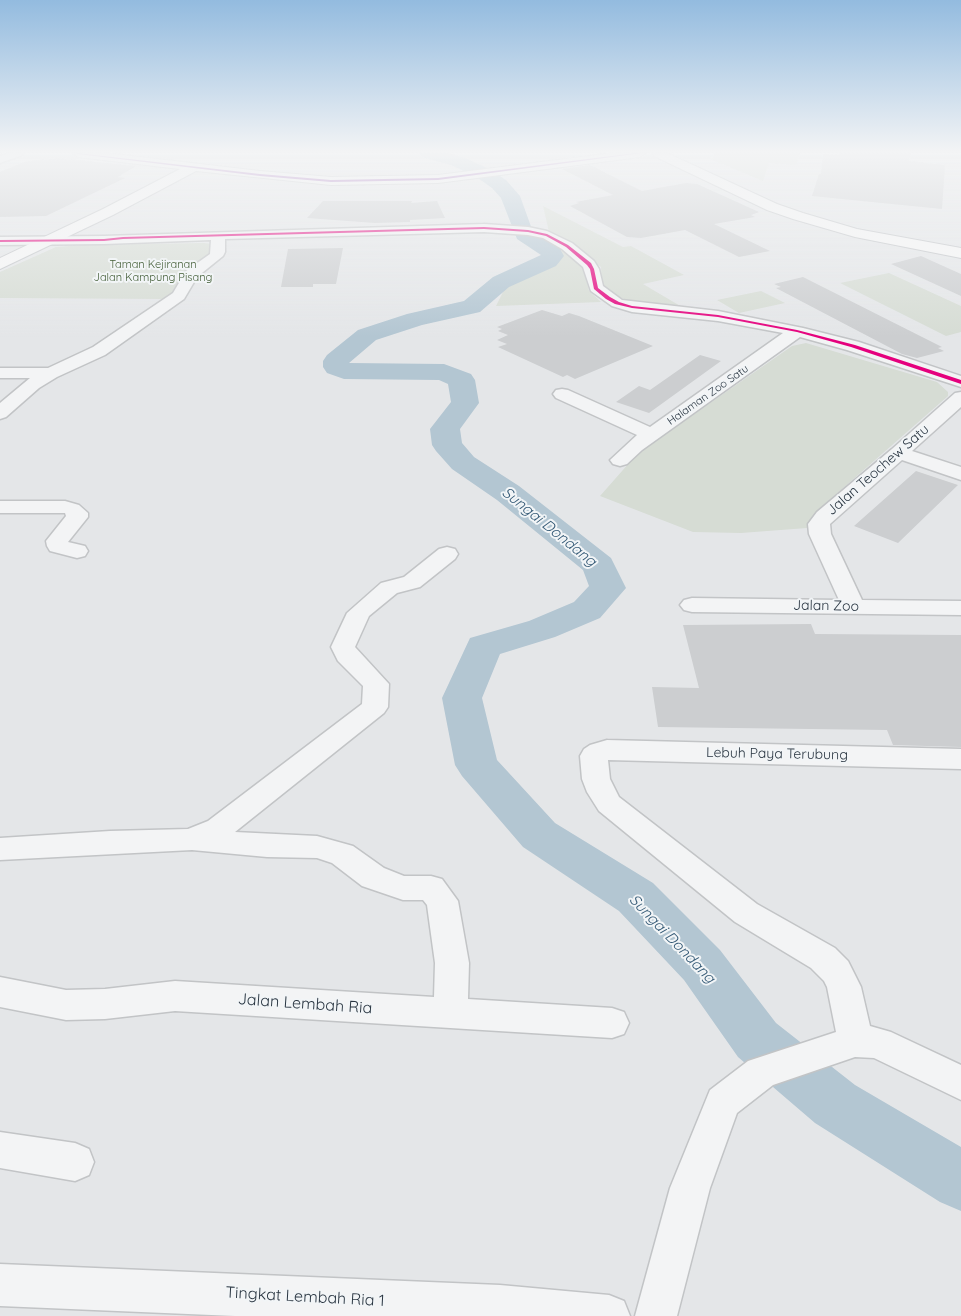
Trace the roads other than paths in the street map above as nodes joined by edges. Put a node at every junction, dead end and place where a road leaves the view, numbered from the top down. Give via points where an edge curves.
1 (91, 214) edge
2 (102, 214) edge
3 (106, 214) edge
4 (794, 214) edge
5 (843, 214) edge
6 (218, 235) junction
7 (0, 236) edge
8 (106, 236) junction
9 (45, 238) junction
10 (122, 238) junction
11 (0, 241) edge
12 (961, 241) edge
13 (961, 253) edge
14 (0, 255) edge
15 (0, 264) edge
16 (798, 331) junction
17 (0, 373) edge
18 (51, 373) junction
19 (961, 382) edge
20 (562, 394) dead end
21 (961, 398) edge
22 (0, 413) edge
23 (652, 435) junction
24 (900, 453) junction
25 (620, 460) dead end
26 (961, 474) edge
27 (0, 507) edge
28 (77, 551) dead end
29 (447, 554) dead end
30 (692, 604) dead end
31 (854, 607) junction
32 (961, 608) edge
33 (961, 759) edge
34 (190, 840) junction
35 (0, 849) edge
36 (0, 992) edge
37 (451, 1013) junction
38 (612, 1023) dead end
39 (855, 1041) junction
40 (961, 1084) edge
41 (0, 1150) edge
42 (75, 1162) dead end
43 (0, 1285) edge
44 (609, 1316) edge
45 (656, 1316) edge

1 - 9 main road
2 - 9 main road
3 - 8 main road via 93,228 94,232
4 - 13 main road via 865,235
5 - 12 main road via 934,238
6 - 10 street
6 - 16 street via 528,230 547,235 567,246 589,264 596,288 617,303 718,316
6 - 18 street via 216,256 191,274 179,296 104,348
7 - 9 street
8 - 9 street
8 - 10 street
9 - 10 street
9 - 11 street
9 - 14 main road
9 - 15 main road
16 - 19 street
16 - 23 street, Halaman Zoo Satu
17 - 18 street
18 - 22 street
20 - 23 street
21 - 24 street, Jalan Teochew Satu
23 - 25 street, Halaman Zoo Satu
24 - 26 street
24 - 31 street, Jalan Teochew Satu via 824,516 819,524 823,543
27 - 28 street via 72,509 78,518 57,541 58,546
29 - 34 street via 412,582 389,588 359,613 346,640 347,655 376,684 375,707 218,829
30 - 31 street, Jalan Zoo
31 - 32 street, Jalan Zoo
33 - 39 street, Lebuh Paya Terubung via 607,750 594,756 596,779 609,804 746,914 823,958 836,971 844,987
34 - 35 street
34 - 37 street via 317,847 342,854 373,878 404,888 431,888 442,901 452,962
36 - 37 street, Jalan Lembah Ria via 66,1005 175,996
37 - 38 street, Jalan Lembah Ria
39 - 40 street via 878,1043
39 - 45 street via 761,1073 723,1102 690,1188
41 - 42 street
43 - 44 street, Tingkat Lembah Ria 1 via 481,1305

